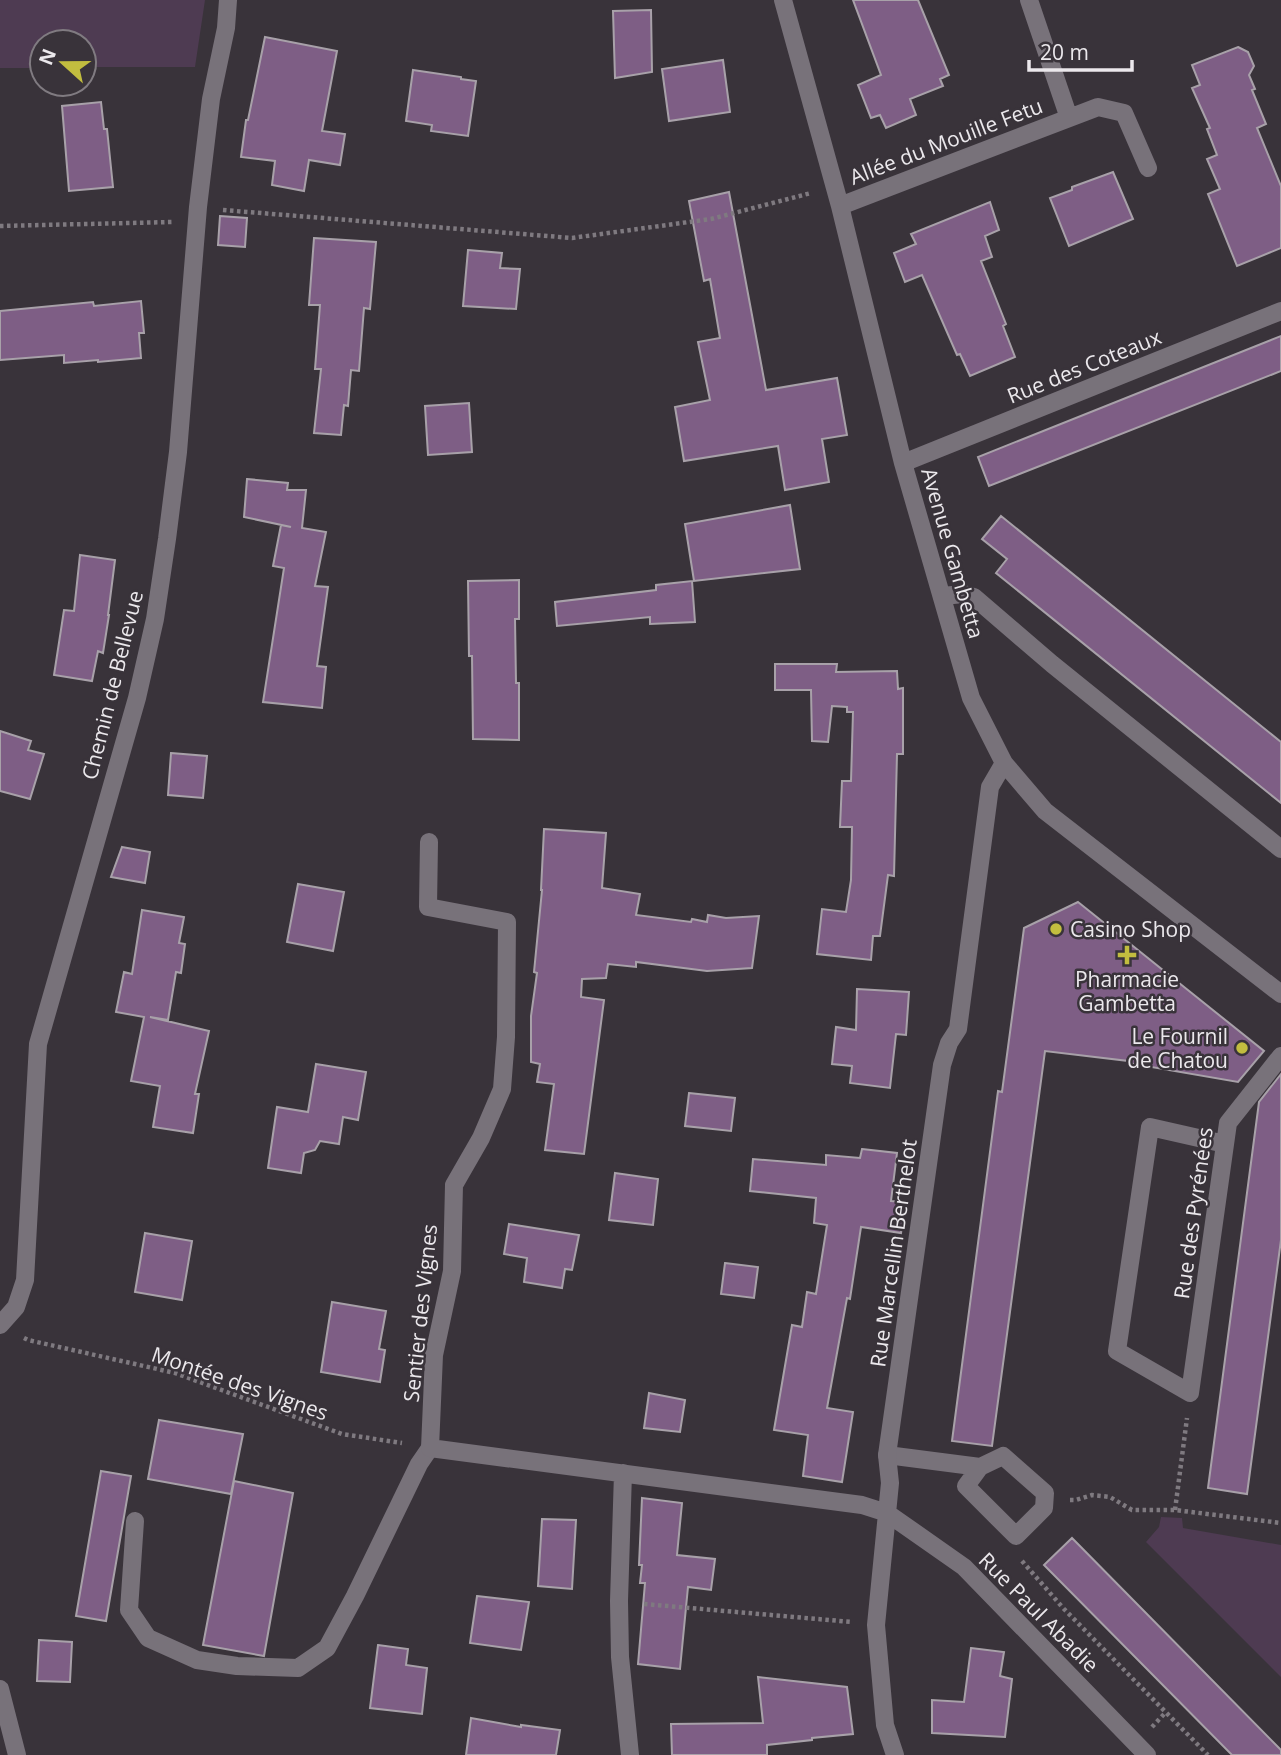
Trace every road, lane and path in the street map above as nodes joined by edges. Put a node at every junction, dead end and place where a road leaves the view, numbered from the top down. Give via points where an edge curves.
1 (228, 0) edge
2 (783, 0) edge
3 (1029, 0) edge
4 (1069, 118) junction
5 (1148, 168) dead end
6 (835, 186) junction
7 (840, 206) junction
8 (197, 214) junction
9 (0, 226) edge
10 (1281, 311) edge
11 (903, 463) junction
12 (942, 596) junction
13 (1004, 763) junction
14 (429, 842) dead end
15 (1281, 849) edge
16 (1281, 994) edge
17 (1281, 1056) edge
18 (1224, 1143) junction
19 (1, 1325) edge
20 (1190, 1393) junction
21 (430, 1448) junction
22 (887, 1455) junction
23 (980, 1466) junction
24 (623, 1473) junction
25 (1044, 1499) junction
26 (1175, 1510) junction
27 (887, 1513) junction
28 (135, 1521) dead end
29 (1281, 1524) edge
30 (1016, 1536) junction
31 (619, 1601) junction
32 (876, 1625) junction
33 (0, 1689) edge
34 (1137, 1751) edge
35 (17, 1755) edge
36 (630, 1755) edge
37 (895, 1755) edge
38 (1208, 1755) edge

1 - 8 street, Chemin de Bellevue
2 - 6 street, Avenue Gambetta
3 - 4 street, Allée du Mouille Fetu
4 - 5 street, Allée du Mouille Fetu via 1098,107 1124,113
4 - 7 street, Allée du Mouille Fetu
6 - 7 street, Avenue Gambetta
6 - 8 path via 711,219 572,238
7 - 11 street, Avenue Gambetta
8 - 9 path
8 - 19 street, Chemin de Bellevue via 178,452 155,619 137,698 38,1044 25,1280 16,1307
10 - 11 street, Rue des Coteaux
11 - 12 street, Avenue Gambetta
12 - 13 street, Avenue Gambetta via 971,698
12 - 15 street via 974,597
13 - 16 street, Avenue Gambetta via 1045,811
13 - 22 street, Rue Marcellin Berthelot via 990,788 958,1029 942,1065
14 - 21 street, Sentier des Vignes via 428,907 507,922 502,1088 454,1185 452,1271 434,1355
17 - 18 street, Rue des Pyrénées via 1228,1123
18 - 20 street, Rue des Pyrénées
18 - 20 street via 1150,1126 1117,1351
19 - 21 path, Montée des Vignes via 28,1340 175,1373 342,1434
20 - 26 path
21 - 24 street
21 - 28 street via 327,1648 298,1668 197,1660 148,1639 129,1610
22 - 23 street
22 - 27 street, Rue Marcellin Berthelot
23 - 25 street via 1003,1456 1045,1493
23 - 30 street via 966,1486
24 - 27 street via 862,1505
24 - 31 street
25 - 26 path via 1076,1500 1092,1495 1110,1497 1132,1510
25 - 30 street via 1044,1508
26 - 29 path
27 - 32 street, Rue Marcellin Berthelot
27 - 34 street, Rue Paul Abadie via 964,1567
30 - 38 path via 1018,1556 1064,1609
31 - 32 path
31 - 36 street
32 - 37 street, Rue Marcellin Berthelot via 885,1725
33 - 35 street

